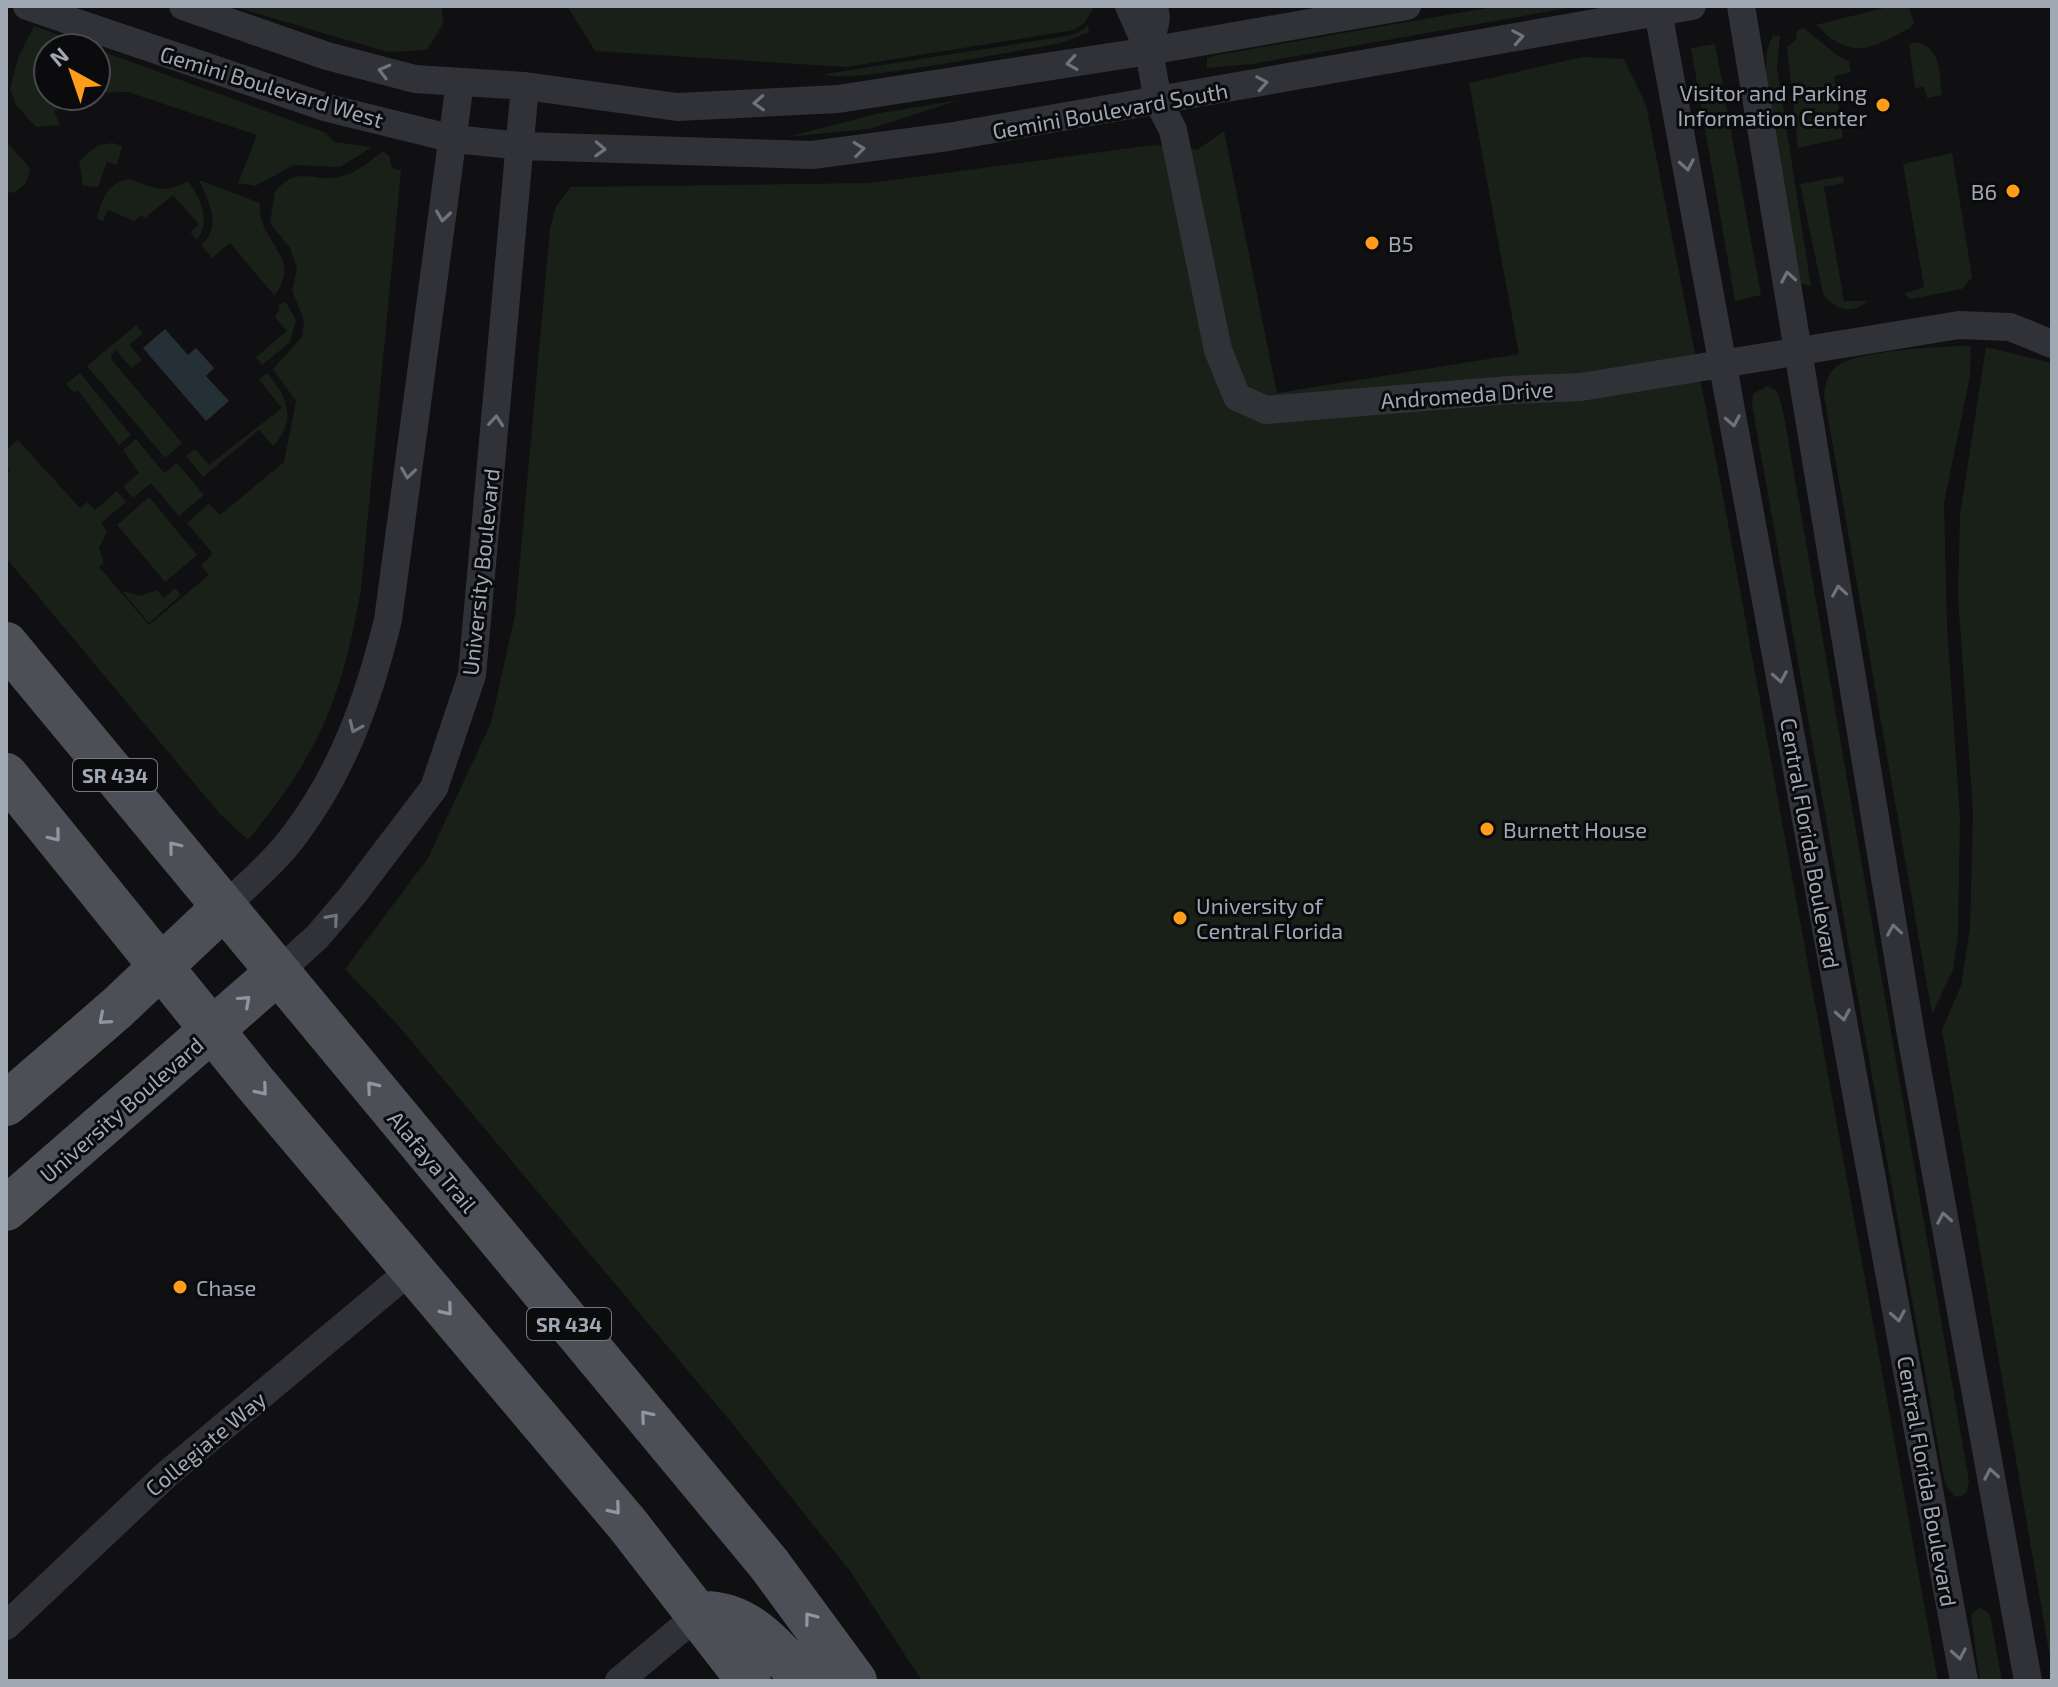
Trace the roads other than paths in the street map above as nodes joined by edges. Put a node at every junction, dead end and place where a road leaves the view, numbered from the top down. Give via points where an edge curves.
1 (27, 6) edge
2 (183, 6) edge
3 (1129, 6) edge
4 (1154, 6) edge
5 (1407, 6) edge
6 (1692, 6) edge
7 (1741, 6) edge
8 (1658, 9) edge
9 (1149, 51) junction
10 (460, 82) junction
11 (525, 86) junction
12 (1158, 101) junction
13 (454, 139) junction
14 (522, 146) junction
15 (2052, 344) edge
16 (1801, 354) junction
17 (1723, 365) junction
18 (6, 644) edge
19 (6, 775) edge
20 (223, 908) junction
21 (161, 966) junction
22 (277, 973) junction
23 (212, 1030) junction
24 (6, 1104) edge
25 (6, 1209) edge
26 (412, 1269) junction
27 (700, 1613) junction
28 (6, 1626) edge
29 (619, 1681) edge
30 (749, 1681) edge
31 (805, 1681) edge
32 (855, 1681) edge
33 (1964, 1681) edge
34 (2028, 1681) edge

1 - 13 street, Gemini Boulevard West via 328,108
10 -> 2 street, Gemini Boulevard West via 415,79 327,56
3 - 9 street
4 - 9 street
5 - 9 street
6 - 8 street, Gemini Boulevard South
16 -> 7 street
12 -> 8 street, Gemini Boulevard South
8 -> 17 street, Central Florida Boulevard
9 -> 11 street via 838,99 677,107
9 - 12 street, Andromeda Drive
10 - 11 street, Gemini Boulevard West
10 - 13 street
11 - 14 street, University Boulevard
14 -> 12 street, Gemini Boulevard South via 812,155
12 - 17 street, Andromeda Drive via 1173,130 1218,350 1237,397 1266,410 1581,387
13 - 14 street, Gemini Boulevard West
13 -> 20 street via 388,620 369,695 335,773 296,834
22 -> 14 street, University Boulevard via 352,896 434,788 472,675
15 - 16 street, Andromeda Drive via 2010,327 1959,325
16 - 17 street, Andromeda Drive
34 -> 16 street via 1911,1035
17 -> 33 street, Central Florida Boulevard
20 -> 18 main road, Alafaya Trail / SR 434
19 -> 21 main road
20 - 21 main road
20 - 22 main road, Alafaya Trail / SR 434
21 - 23 main road
21 -> 24 main road
23 -> 22 main road, University Boulevard
32 -> 22 main road, Alafaya Trail / SR 434 via 769,1564
23 - 25 main road, University Boulevard
23 -> 26 main road
26 -> 27 main road
26 - 28 street, Collegiate Way via 167,1474
27 - 29 street
27 - 30 main road
27 - 31 main road via 734,1616 756,1630

